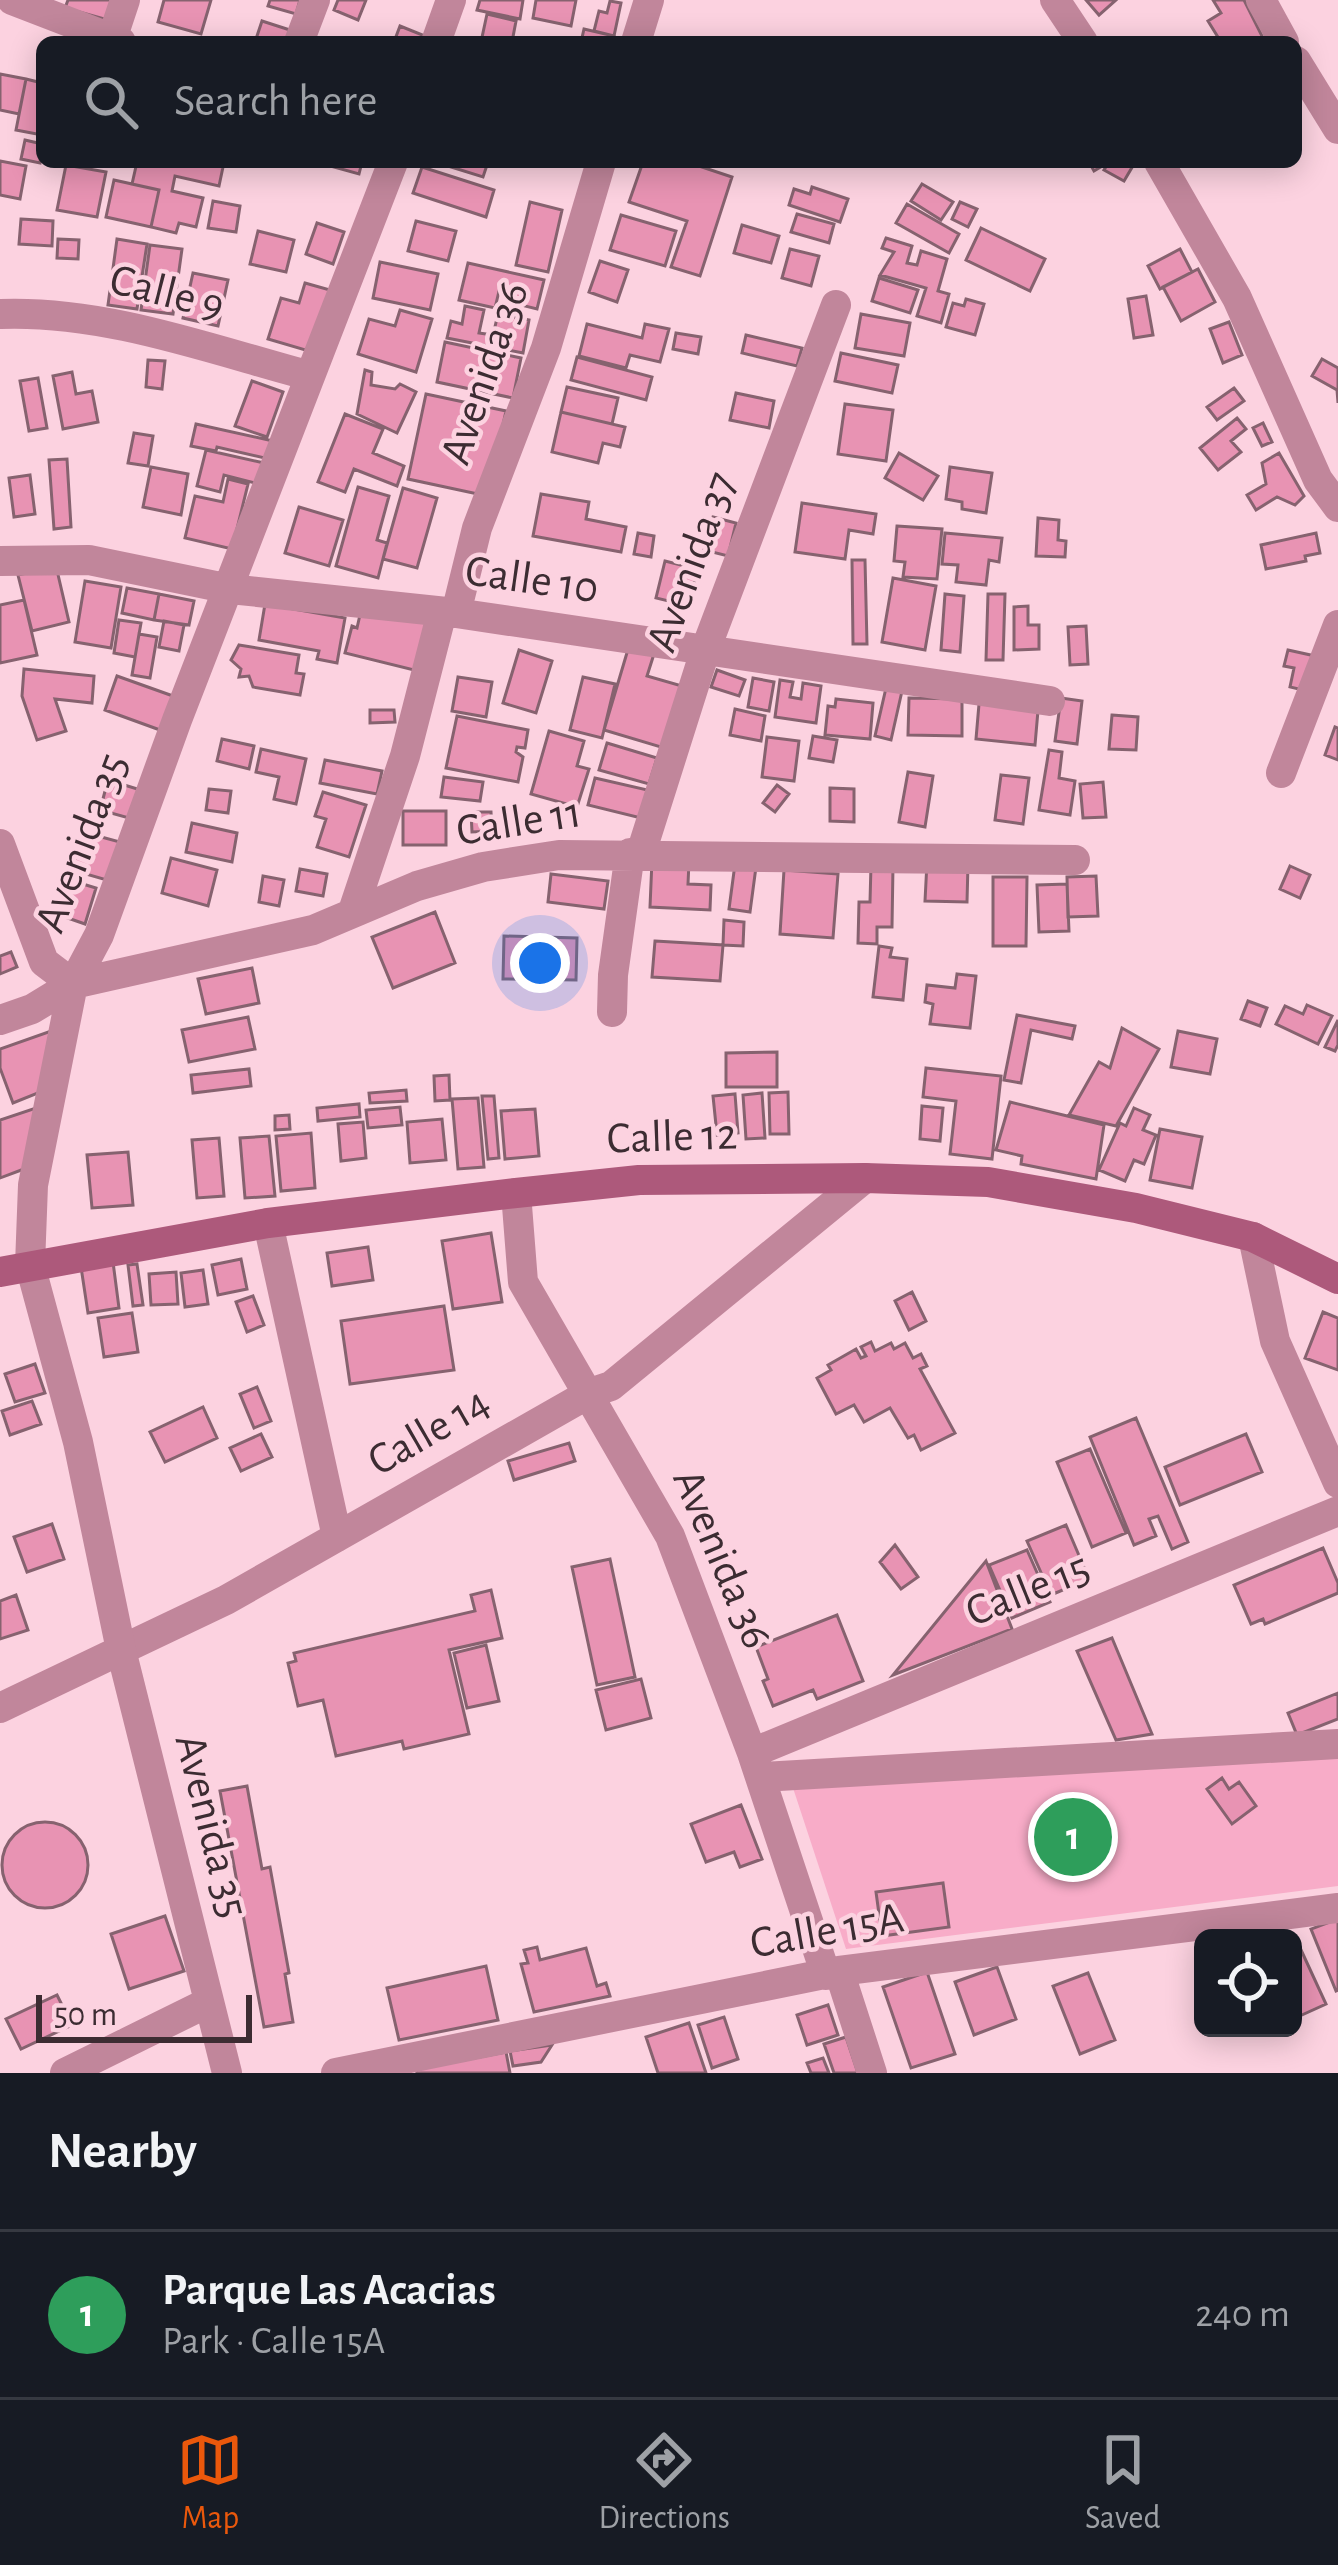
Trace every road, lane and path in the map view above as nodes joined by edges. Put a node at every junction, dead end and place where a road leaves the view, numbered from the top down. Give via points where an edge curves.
1 (12, 0) edge
2 (125, 0) edge
3 (315, 0) edge
4 (451, 0) edge
5 (649, 0) edge
6 (1055, 0) edge
7 (1261, 0) edge
8 (106, 36) edge
9 (118, 36) edge
10 (301, 36) edge
11 (438, 36) edge
12 (639, 36) edge
13 (1079, 36) edge
14 (1281, 36) edge
15 (1302, 71) edge
16 (1338, 129) edge
17 (391, 168) edge
18 (599, 168) edge
19 (1162, 168) edge
20 (836, 305) dead end
21 (0, 314) edge
22 (310, 376) junction
23 (1338, 508) edge
24 (0, 561) edge
25 (230, 589) junction
26 (449, 613) junction
27 (1338, 625) edge
28 (705, 651) junction
29 (1050, 701) dead end
30 (1281, 773) dead end
31 (0, 844) edge
32 (635, 853) junction
33 (1076, 860) dead end
34 (353, 911) junction
35 (74, 984) junction
36 (612, 1012) dead end
37 (0, 1020) edge
38 (865, 1178) junction
39 (516, 1193) junction
40 (268, 1222) junction
41 (1253, 1237) junction
42 (15, 1268) edge
43 (1338, 1279) edge
44 (590, 1393) junction
45 (1338, 1483) edge
46 (1338, 1510) edge
47 (337, 1537) junction
48 (122, 1650) junction
49 (0, 1708) edge
50 (1338, 1744) edge
51 (757, 1765) junction
52 (1338, 1908) edge
53 (832, 1973) junction
54 (209, 2002) junction
55 (65, 2073) edge
56 (227, 2073) edge
57 (336, 2073) edge
58 (872, 2073) edge

1 - 8 street
2 - 9 street
3 - 10 street
4 - 11 street
5 - 12 street
6 - 13 street
7 - 14 street
15 - 16 street
17 - 22 street, Avenida 35
18 - 26 street, Avenida 36 via 546,348
19 - 23 street via 1237,298
20 - 28 street, Avenida 37
21 - 22 street, Calle 9 via 92,318
22 - 25 street, Avenida 35
24 - 25 street, Calle 10 via 89,560
25 - 26 street, Calle 10
25 - 35 street, Avenida 35
26 - 28 street, Calle 10
26 - 34 street, Avenida 36
27 - 30 street
28 - 29 street, Calle 10
28 - 32 street, Avenida 37
31 - 35 street via 44,962
32 - 33 street, Calle 11
32 - 34 street, Calle 11 via 483,867
32 - 36 street, Avenida 37
34 - 35 street, Calle 11 via 291,936
35 - 37 street, Calle 11
35 - 42 street, Avenida 35
38 - 39 main road, Calle 12 via 639,1180
38 - 41 main road, Calle 12 via 988,1182
38 - 44 street, Calle 14 via 611,1385
39 - 40 main road, Calle 12
39 - 44 street, Avenida 36 via 523,1282
40 - 42 main road, Calle 12
40 - 47 street
41 - 43 main road, Calle 12
41 - 45 street via 1276,1341
42 - 48 street, Avenida 35 via 78,1442
44 - 47 street, Calle 14
44 - 51 street, Avenida 36 via 670,1536
46 - 51 street, Calle 15
47 - 48 street, Calle 14
48 - 49 street, Calle 14
48 - 54 street, Avenida 35
50 - 51 street
51 - 53 street, Avenida 36
52 - 53 street, Calle 15A
53 - 57 street, Calle 15A
53 - 58 street, Avenida 36
54 - 55 street
54 - 56 street, Avenida 35

